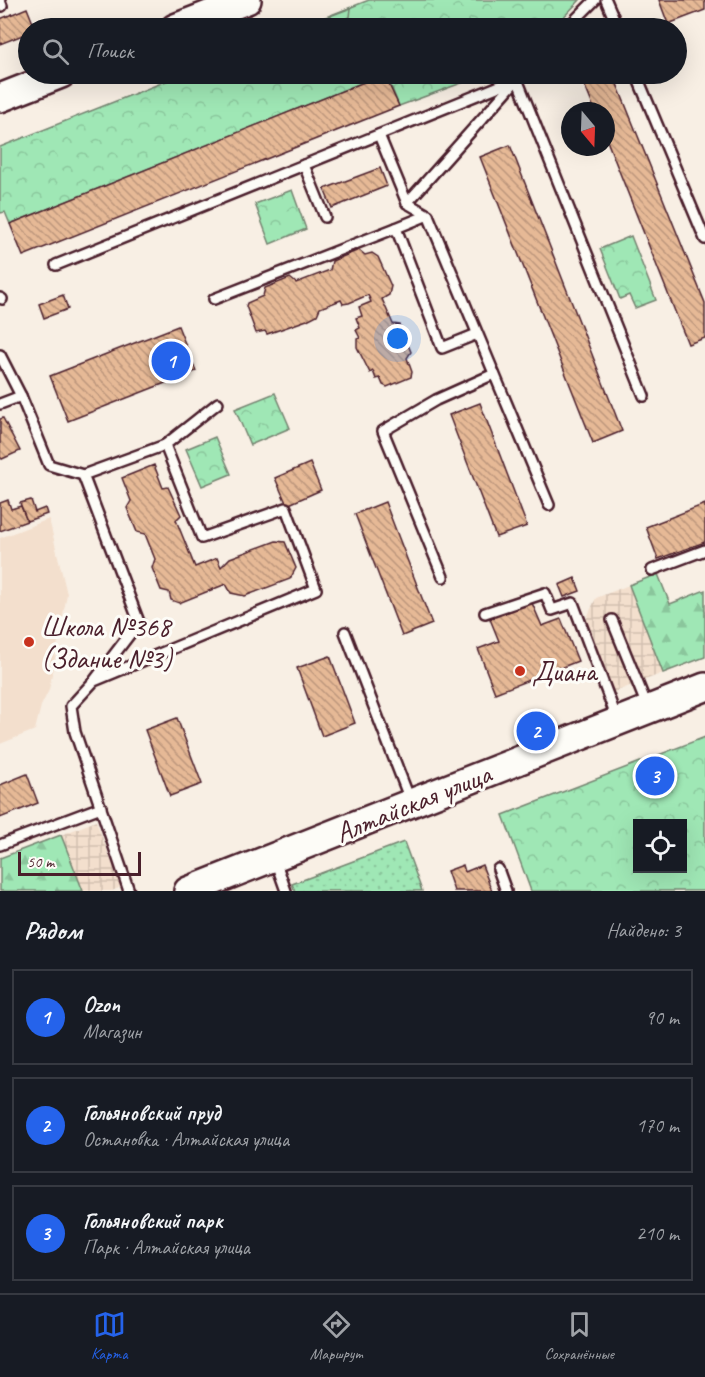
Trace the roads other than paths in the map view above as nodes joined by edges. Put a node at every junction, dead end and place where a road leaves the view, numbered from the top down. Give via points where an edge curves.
1 (247, 0) edge
2 (595, 0) edge
3 (606, 0) edge
4 (188, 16) edge
5 (577, 18) edge
6 (614, 18) edge
7 (36, 84) edge
8 (501, 84) edge
9 (513, 84) edge
10 (523, 84) edge
11 (640, 84) edge
12 (0, 98) edge
13 (379, 135) junction
14 (304, 165) junction
15 (407, 203) junction
16 (428, 215) junction
17 (325, 217) dead end
18 (396, 228) junction
19 (705, 239) edge
20 (56, 265) dead end
21 (214, 299) dead end
22 (477, 334) junction
23 (0, 356) edge
24 (494, 375) junction
25 (21, 396) junction
26 (644, 396) dead end
27 (218, 403) dead end
28 (0, 404) edge
29 (165, 446) junction
30 (83, 475) junction
31 (549, 505) dead end
32 (705, 550) edge
33 (652, 570) dead end
34 (443, 577) dead end
35 (484, 613) dead end
36 (612, 620) dead end
37 (345, 632) dead end
38 (94, 681) junction
39 (705, 687) edge
40 (648, 709) junction
41 (618, 721) junction
42 (411, 804) junction
43 (100, 807) junction
44 (0, 845) edge
45 (274, 858) junction
46 (498, 869) dead end
47 (129, 891) edge
48 (189, 891) edge
49 (286, 891) edge
50 (506, 891) edge

1 - 4 street
2 - 5 lane
3 - 6 lane
7 - 12 street
8 - 13 lane
9 - 15 lane
10 - 26 lane
11 - 19 lane
13 - 14 lane
13 - 15 lane
14 - 17 lane
14 - 20 lane
15 - 16 lane
16 - 18 lane
16 - 22 lane
18 - 21 lane
18 - 22 lane via 442,348
22 - 24 lane
23 - 25 lane
24 - 31 lane
24 - 34 lane via 436,400 383,431
25 - 28 lane
25 - 30 lane via 49,465
27 - 29 lane
29 - 30 lane
29 - 38 lane via 202,538 286,508 316,589
30 - 38 lane via 139,622
32 - 33 lane
35 - 41 lane via 545,593 552,610 573,603
36 - 40 lane
37 - 42 lane
38 - 43 lane via 71,706 75,732
39 - 40 street, Алтайская улица
40 - 41 street, Алтайская улица
41 - 42 street, Алтайская улица
42 - 45 street, Алтайская улица
43 - 44 lane
43 - 47 lane
45 - 48 street, Алтайская улица
45 - 49 lane
46 - 50 lane

